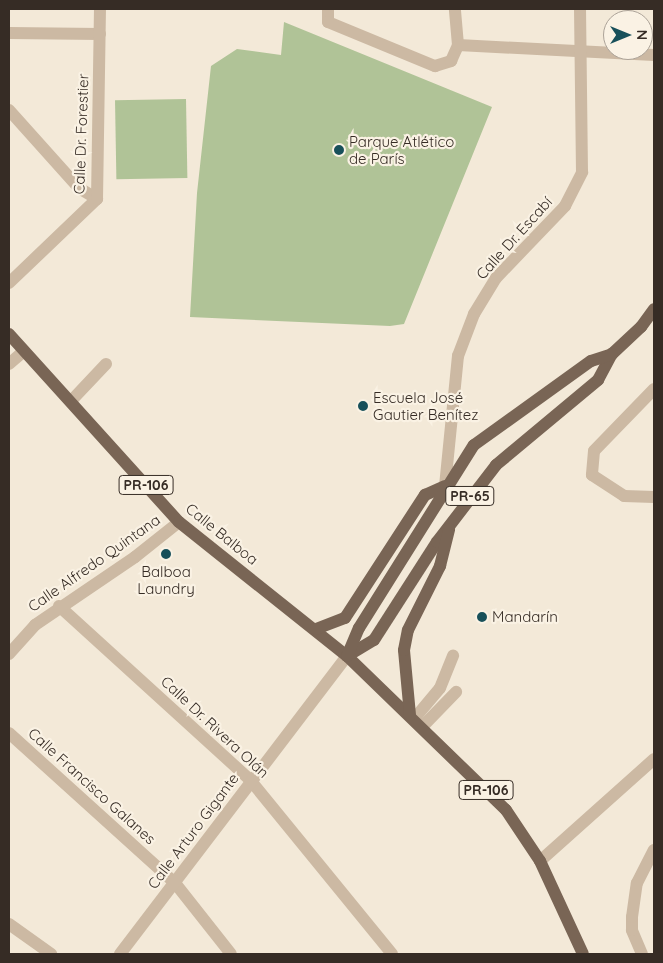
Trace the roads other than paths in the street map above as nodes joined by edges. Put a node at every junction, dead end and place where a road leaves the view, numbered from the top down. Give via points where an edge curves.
1 (100, 9) edge
2 (455, 9) edge
3 (580, 9) edge
4 (328, 15) edge
5 (9, 33) edge
6 (100, 34) junction
7 (458, 45) junction
8 (581, 52) junction
9 (654, 54) edge
10 (9, 110) edge
11 (97, 199) junction
12 (9, 283) edge
13 (654, 309) edge
14 (9, 334) edge
15 (24, 351) junction
16 (612, 354) junction
17 (9, 364) edge
18 (106, 364) dead end
19 (654, 389) edge
20 (71, 401) junction
21 (445, 486) junction
22 (654, 497) edge
23 (179, 522) junction
24 (451, 522) junction
25 (59, 606) junction
26 (316, 629) junction
27 (9, 654) edge
28 (453, 655) dead end
29 (347, 656) junction
30 (456, 692) dead end
31 (415, 720) junction
32 (9, 733) edge
33 (654, 759) edge
34 (252, 781) junction
35 (654, 850) edge
36 (540, 860) junction
37 (175, 883) junction
38 (9, 924) edge
39 (51, 954) edge
40 (120, 954) edge
41 (231, 954) edge
42 (392, 954) edge
43 (583, 954) edge
44 (642, 954) edge

1 - 6 street, Calle Dr. Forestier
2 - 7 street
3 - 8 street, Calle Dr. Escabí
4 - 7 street via 434,66 451,61
5 - 6 street
6 - 11 street, Calle Dr. Forestier
7 - 8 street
8 - 9 street
8 - 21 street, Calle Dr. Escabí via 582,172 565,206 496,278 474,314 458,356
10 - 11 street via 79,188
11 - 12 street, Calle Dr. Forestier
13 - 16 main road, PR-65
14 - 15 main road, Calle Balboa / PR-106
15 - 17 street
15 - 20 main road, Calle Balboa / PR-106
16 - 21 main road, PR-65 via 591,361 474,445
16 - 24 main road, PR-65 via 598,380 496,465
18 - 20 street
19 - 22 street via 594,451 592,475 624,496
20 - 23 main road, Calle Balboa / PR-106
21 - 26 main road via 425,495 345,618
21 - 29 main road, PR-65 via 359,628
23 - 25 street, Calle Alfredo Quintana via 135,557
23 - 26 main road, Calle Balboa / PR-106
24 - 29 main road, PR-65 via 374,640
24 - 31 main road via 440,566 408,630 404,650
25 - 27 street, Calle Alfredo Quintana via 35,624
25 - 34 street, Calle Dr. Rivera Olán
26 - 29 main road, Calle Balboa / PR-106
28 - 31 street via 440,688
29 - 31 main road, PR-106
29 - 34 street, Calle Arturo Gigante
30 - 31 street
31 - 36 main road, PR-106 via 506,810
32 - 37 street, Calle Francisco Galanes
33 - 36 street
34 - 37 street, Calle Arturo Gigante
34 - 42 street, Calle Dr. Rivera Olán
35 - 44 street via 637,883 632,917 632,930
36 - 43 main road, PR-106
37 - 40 street, Calle Arturo Gigante
37 - 41 street, Calle Francisco Galanes
38 - 39 street

